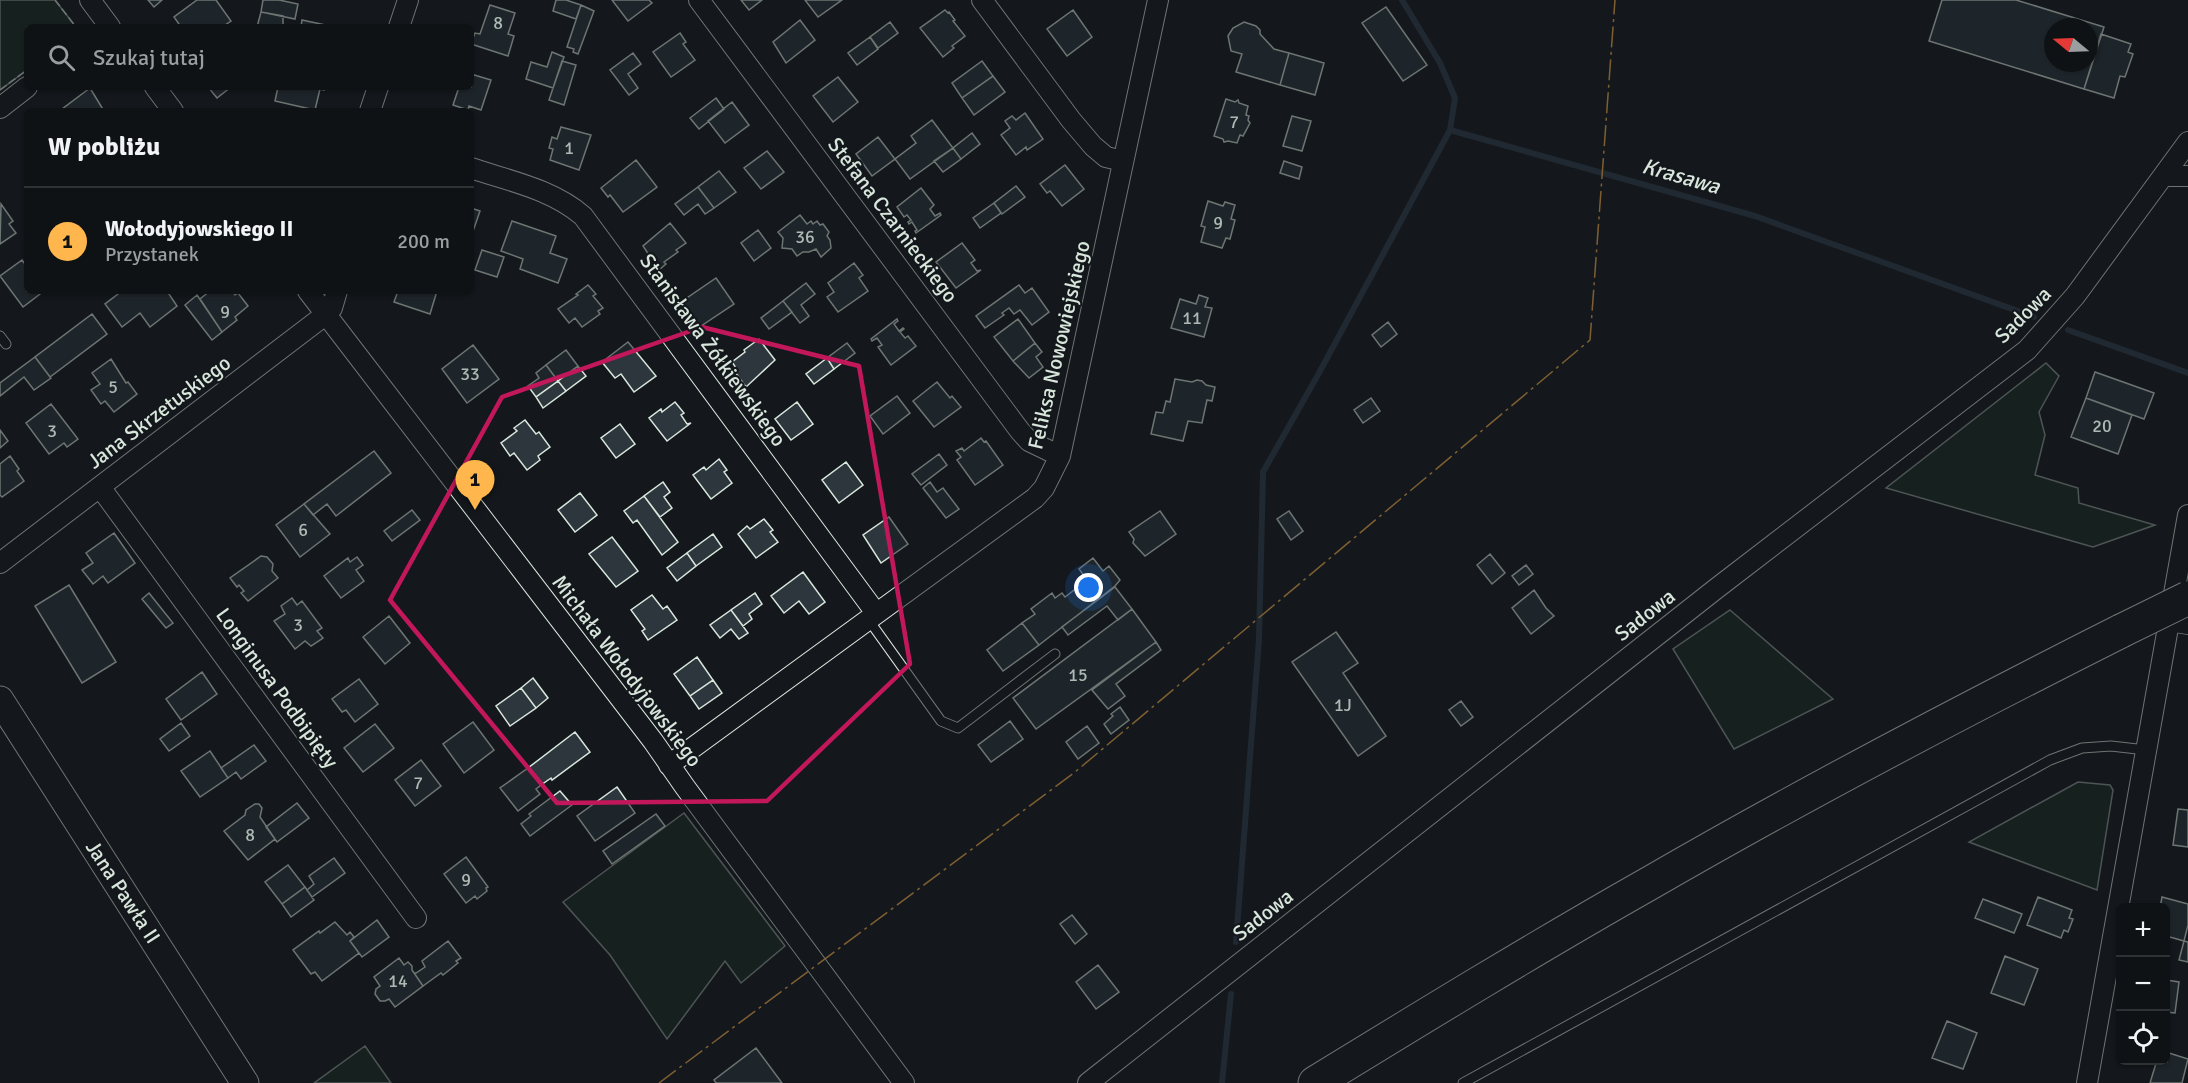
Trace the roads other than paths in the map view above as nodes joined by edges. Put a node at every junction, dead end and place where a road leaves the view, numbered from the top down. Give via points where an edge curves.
1 (90, 0) edge
2 (408, 0) edge
3 (699, 0) edge
4 (982, 0) edge
5 (1158, 0) edge
6 (107, 24) edge
7 (400, 24) edge
8 (24, 89) edge
9 (157, 90) edge
10 (377, 90) edge
11 (0, 108) edge
12 (171, 108) edge
13 (371, 108) edge
14 (2188, 142) edge
15 (1123, 161) junction
16 (474, 169) edge
17 (2163, 176) junction
18 (2188, 176) edge
19 (310, 294) edge
20 (337, 294) edge
21 (326, 315) junction
22 (1060, 456) junction
23 (100, 487) junction
24 (2188, 515) edge
25 (0, 563) edge
26 (2178, 609) edge
27 (872, 616) junction
28 (2188, 624) edge
29 (1055, 654) dead end
30 (0, 700) edge
31 (2146, 750) junction
32 (669, 765) junction
33 (416, 918) dead end
34 (245, 1083) edge
35 (904, 1083) edge
36 (1088, 1083) edge
37 (1315, 1083) edge
38 (1463, 1083) edge
39 (2088, 1083) edge

1 - 6 street
2 - 7 street
3 - 22 street, Stefana Czarnieckiego via 1020,431 1029,441
4 - 15 street via 1093,146 1106,157
5 - 15 street, Feliksa Nowowiejskiego
8 - 11 street
9 - 12 street
10 - 13 street
14 - 17 street, Sadowa
15 - 22 street, Feliksa Nowowiejskiego
16 - 27 street, Stanisława Żółkiewskiego via 553,195 583,216
17 - 18 street
17 - 36 street, Sadowa via 2075,296 2027,350 1717,588
19 - 21 street, Michała Wołodyjowskiego
20 - 21 street, Jana Skrzetuskiego
21 - 23 street, Jana Skrzetuskiego
21 - 32 street, Michała Wołodyjowskiego
22 - 27 street, Feliksa Nowowiejskiego via 1035,498
23 - 25 street, Jana Skrzetuskiego
23 - 33 street, Longinusa Podbipięty
24 - 26 street
26 - 28 street
26 - 31 street
26 - 37 highway, bridge via 2121,631 1943,722 1708,850
27 - 29 lane via 941,721 958,728
27 - 32 street, Feliksa Nowowiejskiego
30 - 34 main road, Jana Pawła II
31 - 38 lane via 2082,748 2050,760
31 - 39 street
32 - 35 street, Michała Wołodyjowskiego

